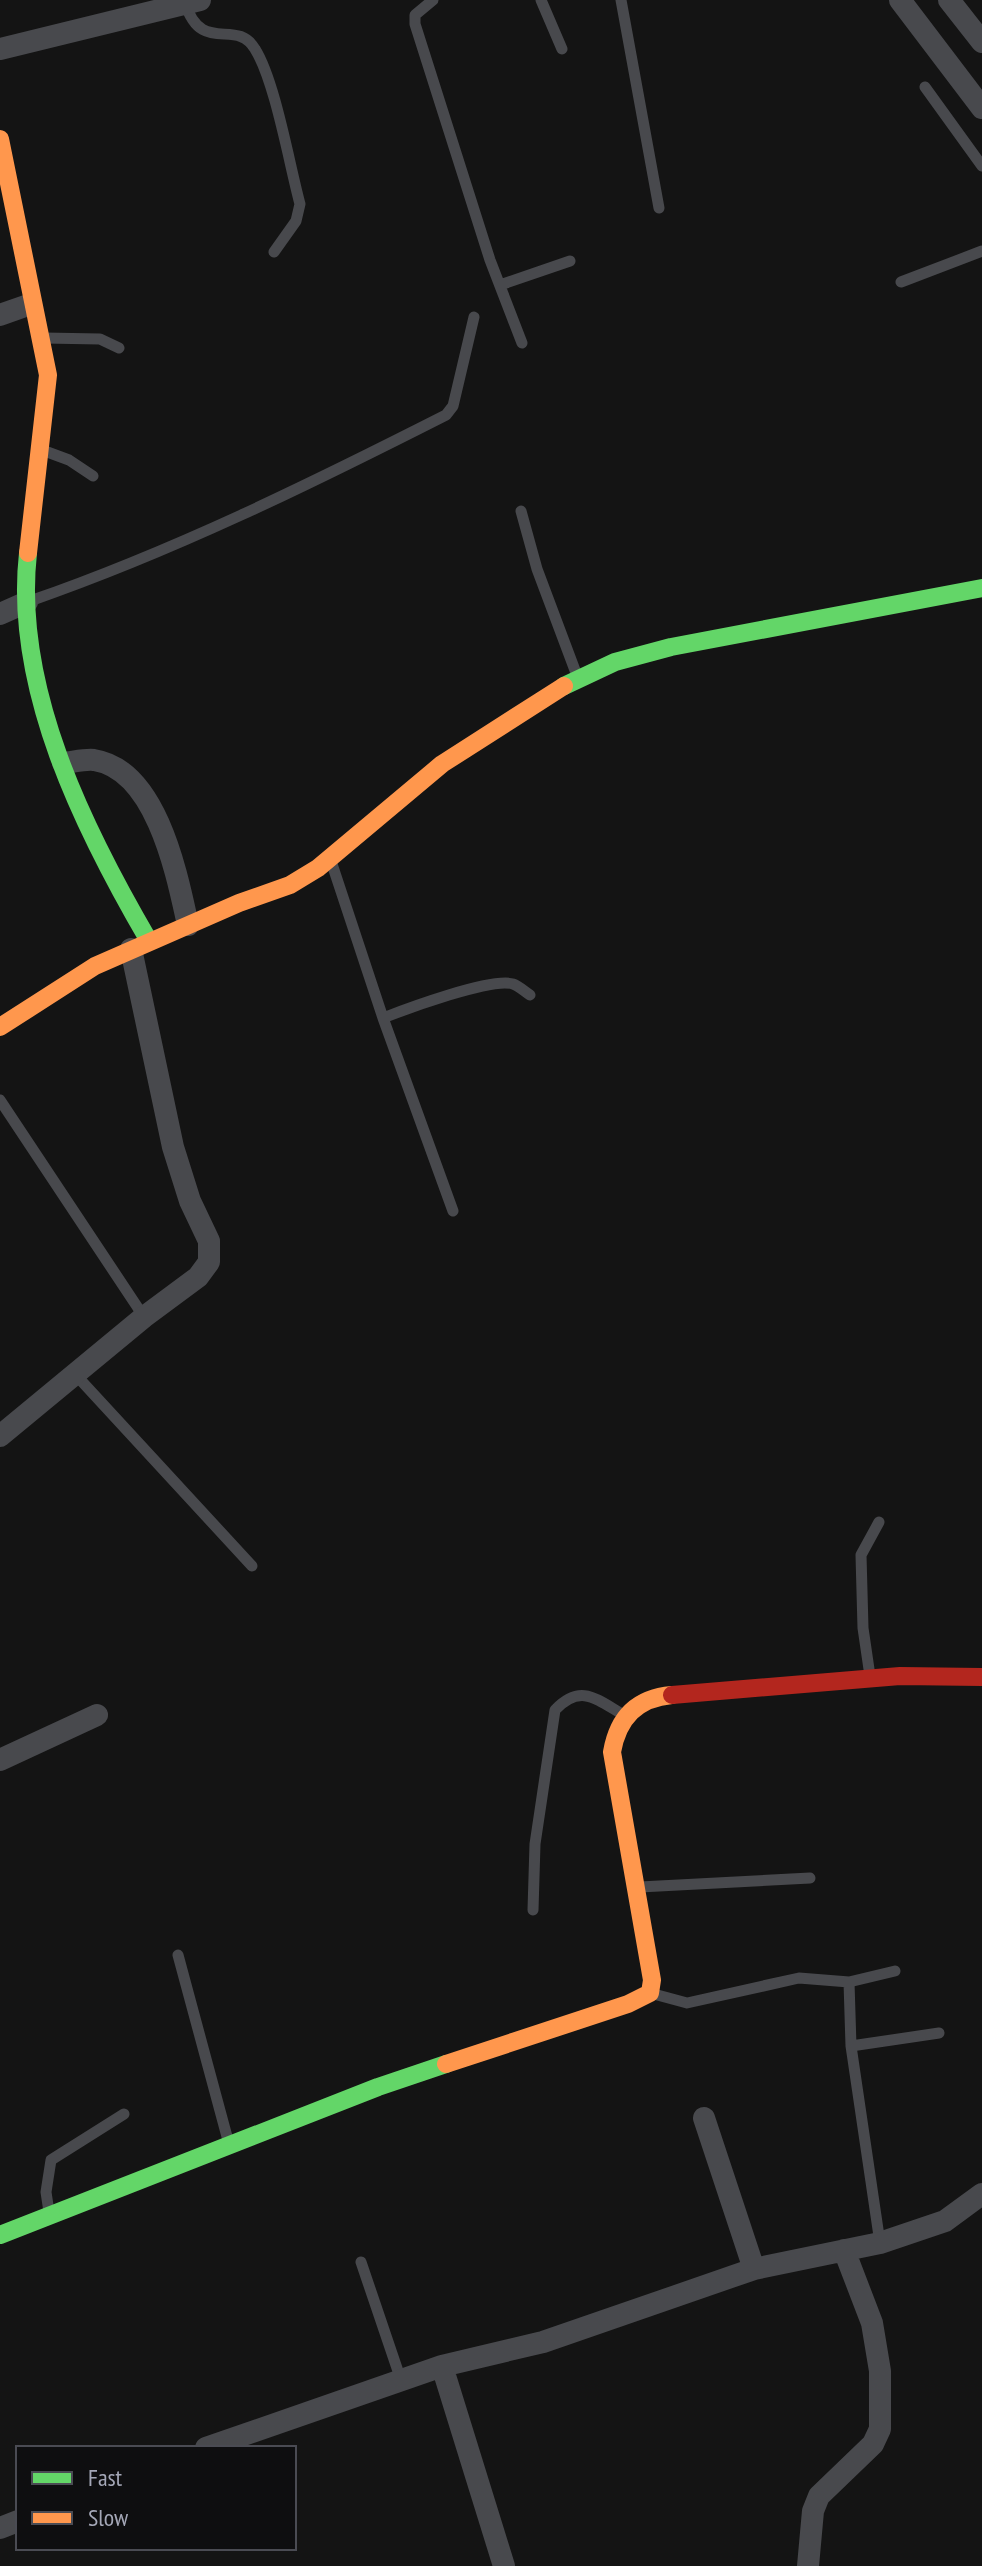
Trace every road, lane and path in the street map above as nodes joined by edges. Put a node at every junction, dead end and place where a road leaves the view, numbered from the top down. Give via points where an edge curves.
1 (433, 0) edge
2 (541, 0) edge
3 (621, 0) edge
4 (900, 0) edge
5 (949, 0) edge
6 (193, 1) edge
7 (982, 42) edge
8 (0, 49) edge
9 (562, 49) dead end
10 (925, 87) dead end
11 (982, 108) edge
12 (0, 139) edge
13 (982, 166) edge
14 (659, 208) dead end
15 (982, 251) edge
16 (274, 252) dead end
17 (570, 261) dead end
18 (901, 282) dead end
19 (500, 285) junction
20 (31, 304) junction
21 (0, 315) edge
22 (474, 317) dead end
23 (39, 338) junction
24 (522, 343) dead end
25 (119, 348) dead end
26 (41, 450) junction
27 (93, 476) dead end
28 (521, 511) dead end
29 (982, 588) edge
30 (27, 602) junction
31 (0, 614) edge
32 (577, 677) junction
33 (63, 763) junction
34 (330, 857) junction
35 (188, 925) junction
36 (140, 945) junction
37 (530, 995) dead end
38 (383, 1018) junction
39 (0, 1027) edge
40 (0, 1100) edge
41 (453, 1211) dead end
42 (144, 1317) junction
43 (75, 1374) junction
44 (0, 1436) edge
45 (879, 1522) dead end
46 (252, 1566) dead end
47 (982, 1677) edge
48 (870, 1679) junction
49 (623, 1714) junction
50 (97, 1715) dead end
51 (0, 1760) edge
52 (810, 1878) dead end
53 (635, 1887) junction
54 (533, 1910) dead end
55 (178, 1955) dead end
56 (895, 1971) dead end
57 (849, 1982) junction
58 (650, 1993) junction
59 (939, 2033) dead end
60 (851, 2046) junction
61 (124, 2114) dead end
62 (704, 2118) dead end
63 (229, 2145) junction
64 (982, 2194) edge
65 (49, 2215) junction
66 (2, 2229) edge
67 (880, 2243) junction
68 (844, 2250) junction
69 (361, 2262) dead end
70 (754, 2269) junction
71 (442, 2366) junction
72 (401, 2380) junction
73 (212, 2446) edge
74 (504, 2566) edge
75 (808, 2566) edge

1 - 19 lane via 415,15 415,24
2 - 9 lane
3 - 14 lane
4 - 11 street
5 - 7 street
6 - 8 street
6 - 16 lane via 191,24 241,36 254,45 264,68 300,204 296,221
10 - 13 lane
12 - 20 street
15 - 18 lane
17 - 19 lane
19 - 24 lane
20 - 21 street
20 - 23 street
22 - 30 lane via 453,406 446,415 233,520
23 - 25 lane via 80,336
23 - 26 street via 48,375
26 - 27 lane
26 - 30 street via 26,569
28 - 32 lane
29 - 32 street via 671,647
30 - 31 street
30 - 33 street via 34,682
32 - 34 street via 442,764
33 - 35 street via 92,760 113,766 131,782 162,829
33 - 36 street
34 - 35 street via 290,885
34 - 38 lane
35 - 36 street
36 - 39 street via 95,966
36 - 42 street via 139,974 173,1147 211,1251 198,1277
37 - 38 lane via 512,983 491,985
38 - 41 lane
40 - 42 lane
42 - 43 street
43 - 44 street
43 - 46 lane
45 - 48 lane via 861,1555
47 - 48 street
48 - 49 street via 657,1696
49 - 53 street via 612,1752
49 - 54 lane via 577,1694 555,1710 535,1844
50 - 51 street
52 - 53 lane
53 - 58 street
55 - 63 lane
56 - 57 lane
57 - 58 lane via 799,1978 687,2003
57 - 60 lane
58 - 63 street
59 - 60 lane
60 - 67 lane
61 - 65 lane via 51,2160
62 - 70 street
63 - 65 street
64 - 67 street via 945,2221
65 - 66 street
67 - 68 street
68 - 70 street
68 - 75 street via 872,2323 880,2371 880,2429 873,2444 819,2496
69 - 72 lane
70 - 71 street via 543,2342
71 - 72 street
71 - 74 street
72 - 73 street

